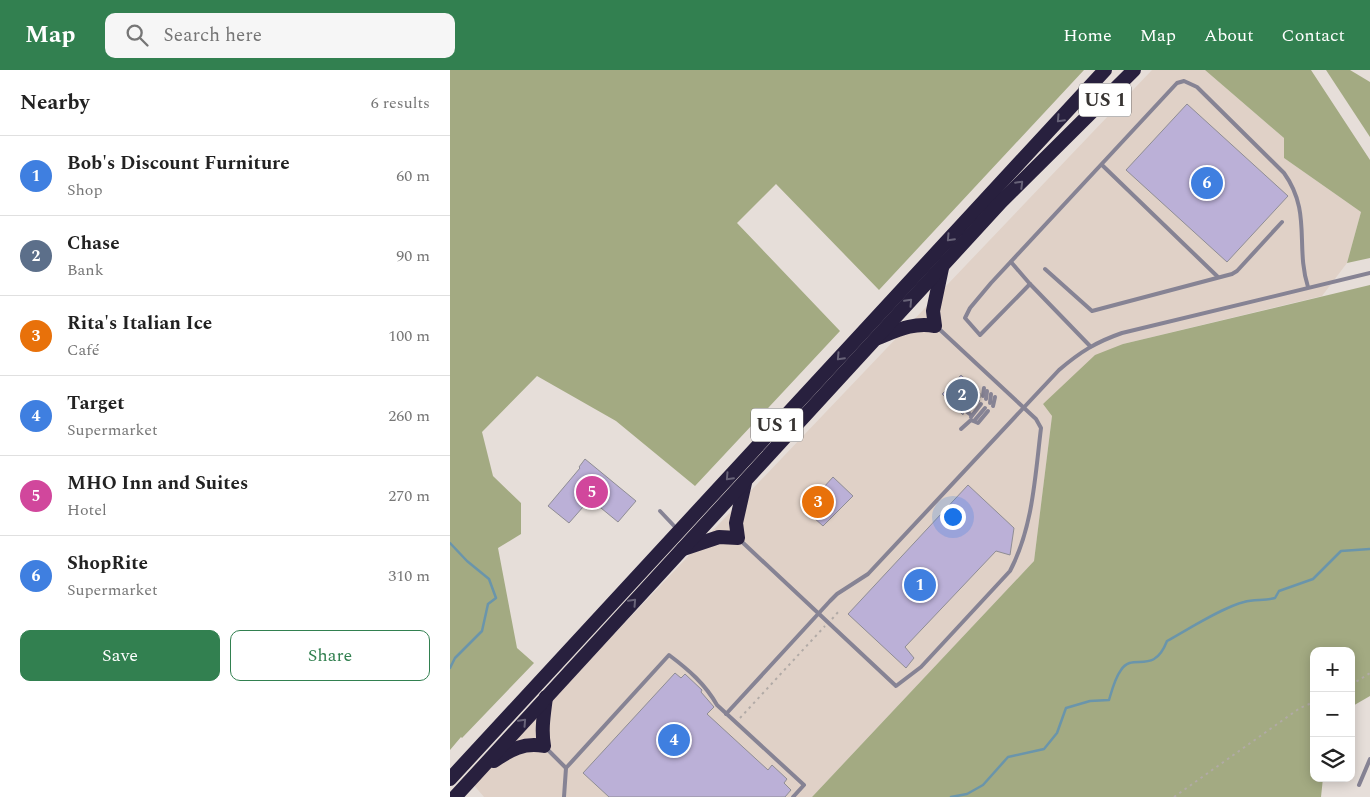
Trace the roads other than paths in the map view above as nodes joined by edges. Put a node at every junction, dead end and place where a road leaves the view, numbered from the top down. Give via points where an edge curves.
1 (1105, 70) edge
2 (1134, 70) edge
3 (1102, 165) junction
4 (1282, 222) dead end
5 (1011, 262) junction
6 (942, 266) junction
7 (1045, 269) dead end
8 (1370, 273) edge
9 (1218, 278) junction
10 (1030, 284) junction
11 (1308, 287) junction
12 (935, 326) junction
13 (875, 339) junction
14 (1090, 346) junction
15 (984, 398) dead end
16 (979, 403) dead end
17 (991, 405) dead end
18 (1024, 409) junction
19 (987, 410) dead end
20 (972, 419) junction
21 (961, 429) dead end
22 (745, 481) junction
23 (660, 511) dead end
24 (679, 531) junction
25 (738, 538) junction
26 (682, 549) junction
27 (819, 614) junction
28 (546, 697) junction
29 (726, 714) junction
30 (544, 746) junction
31 (1370, 759) edge
32 (566, 768) junction
33 (477, 773) junction
34 (450, 779) edge
35 (1359, 785) dead end
36 (456, 797) edge
37 (564, 797) edge
38 (793, 797) edge

1 -> 24 highway, US 1
6 -> 2 highway, US 1 via 1001,202
3 - 5 lane
3 - 9 lane
3 - 11 lane via 1177,83 1184,81 1197,87 1292,184 1302,216 1303,272
4 - 9 lane via 1237,271
5 - 10 lane
5 - 10 lane via 965,318 980,335
6 - 12 highway via 933,311
13 -> 6 highway, US 1
7 - 9 lane via 1092,311
8 - 11 lane
10 - 14 lane
11 - 14 lane via 1122,333
12 - 13 highway via 911,325
12 - 18 lane
13 - 22 highway, US 1
14 - 18 lane via 1059,370
15 - 17 lane via 989,392
16 - 20 lane
18 - 27 lane via 868,574 837,594
18 - 27 lane via 1041,428 1030,516 1017,557 1010,571 921,667 896,686
19 - 20 lane via 978,423
20 - 21 lane
22 - 25 highway via 736,523
22 - 26 highway, US 1
23 - 24 lane
24 - 34 highway, US 1
25 - 26 highway via 719,537
25 - 27 lane
28 -> 26 highway, US 1
27 - 29 lane
28 - 30 highway via 542,724
33 -> 28 highway, US 1
29 - 32 lane via 700,681 669,655
29 - 38 lane via 804,785
30 - 32 lane
30 - 33 highway via 524,745 505,753
31 - 35 lane
32 - 37 lane
33 - 36 highway, US 1

